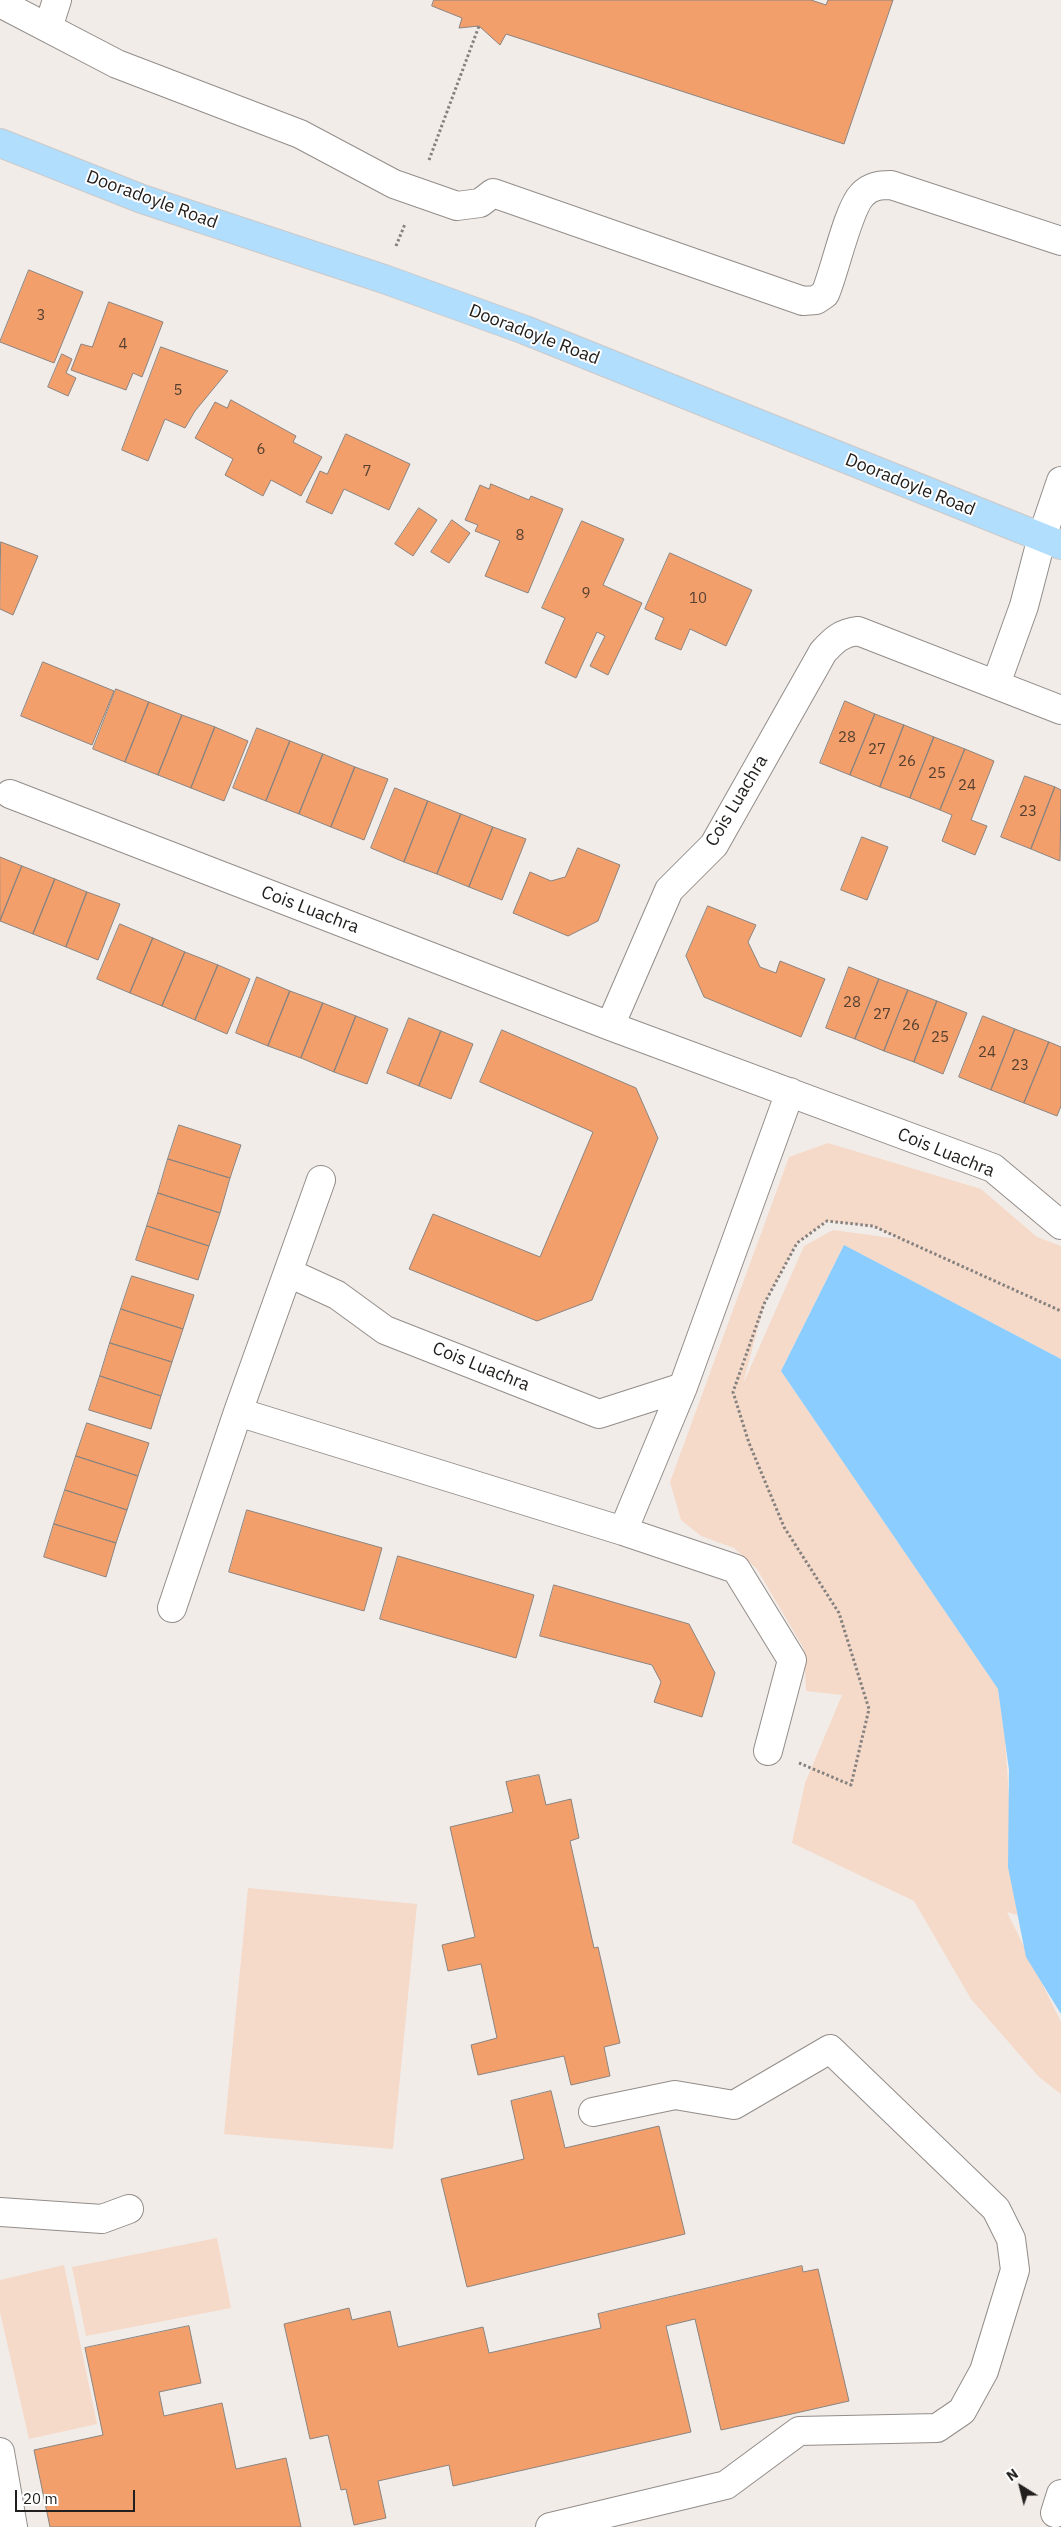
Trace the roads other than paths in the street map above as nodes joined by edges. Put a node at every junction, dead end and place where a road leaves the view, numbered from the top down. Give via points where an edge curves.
1 (58, 0) edge
2 (0, 3) edge
3 (48, 28) junction
4 (0, 143) edge
5 (1061, 241) edge
6 (1061, 481) edge
7 (1052, 541) edge
8 (996, 684) junction
9 (1061, 710) edge
10 (10, 794) dead end
11 (610, 1026) junction
12 (790, 1092) junction
13 (321, 1180) dead end
14 (1061, 1225) edge
15 (288, 1273) junction
16 (683, 1387) junction
17 (238, 1412) junction
18 (623, 1531) junction
19 (172, 1608) dead end
20 (768, 1751) road end
21 (593, 2112) dead end
22 (129, 2210) dead end
23 (0, 2212) edge
24 (0, 2452) edge
25 (13, 2527) edge
26 (550, 2527) edge

1 - 3 street
2 - 3 street
3 - 5 street via 117,64 300,134 394,184 457,206 480,203 493,193 804,301 816,300 825,294 853,210 862,195 876,186 891,184
4 - 7 main road, Dooradoyle Road via 142,199 384,279 525,330
6 - 7 street
7 - 8 street
8 - 9 street, Cois Luachra
8 - 11 street, Cois Luachra via 858,631 845,632 833,640 823,652 714,845 670,890
10 - 11 street, Cois Luachra
11 - 12 street, Cois Luachra
12 - 14 street, Cois Luachra via 993,1168
12 - 16 street
13 - 15 street
15 - 16 street, Cois Luachra via 338,1295 385,1330 599,1414
15 - 17 street
16 - 18 street
17 - 18 street
17 - 19 street
18 - 20 street via 736,1569 792,1660
21 - 26 street via 675,2095 734,2106 830,2049 996,2209 1011,2239 1015,2270 984,2371 962,2410 937,2428 799,2431 726,2486
22 - 23 street via 102,2218
24 - 25 street

